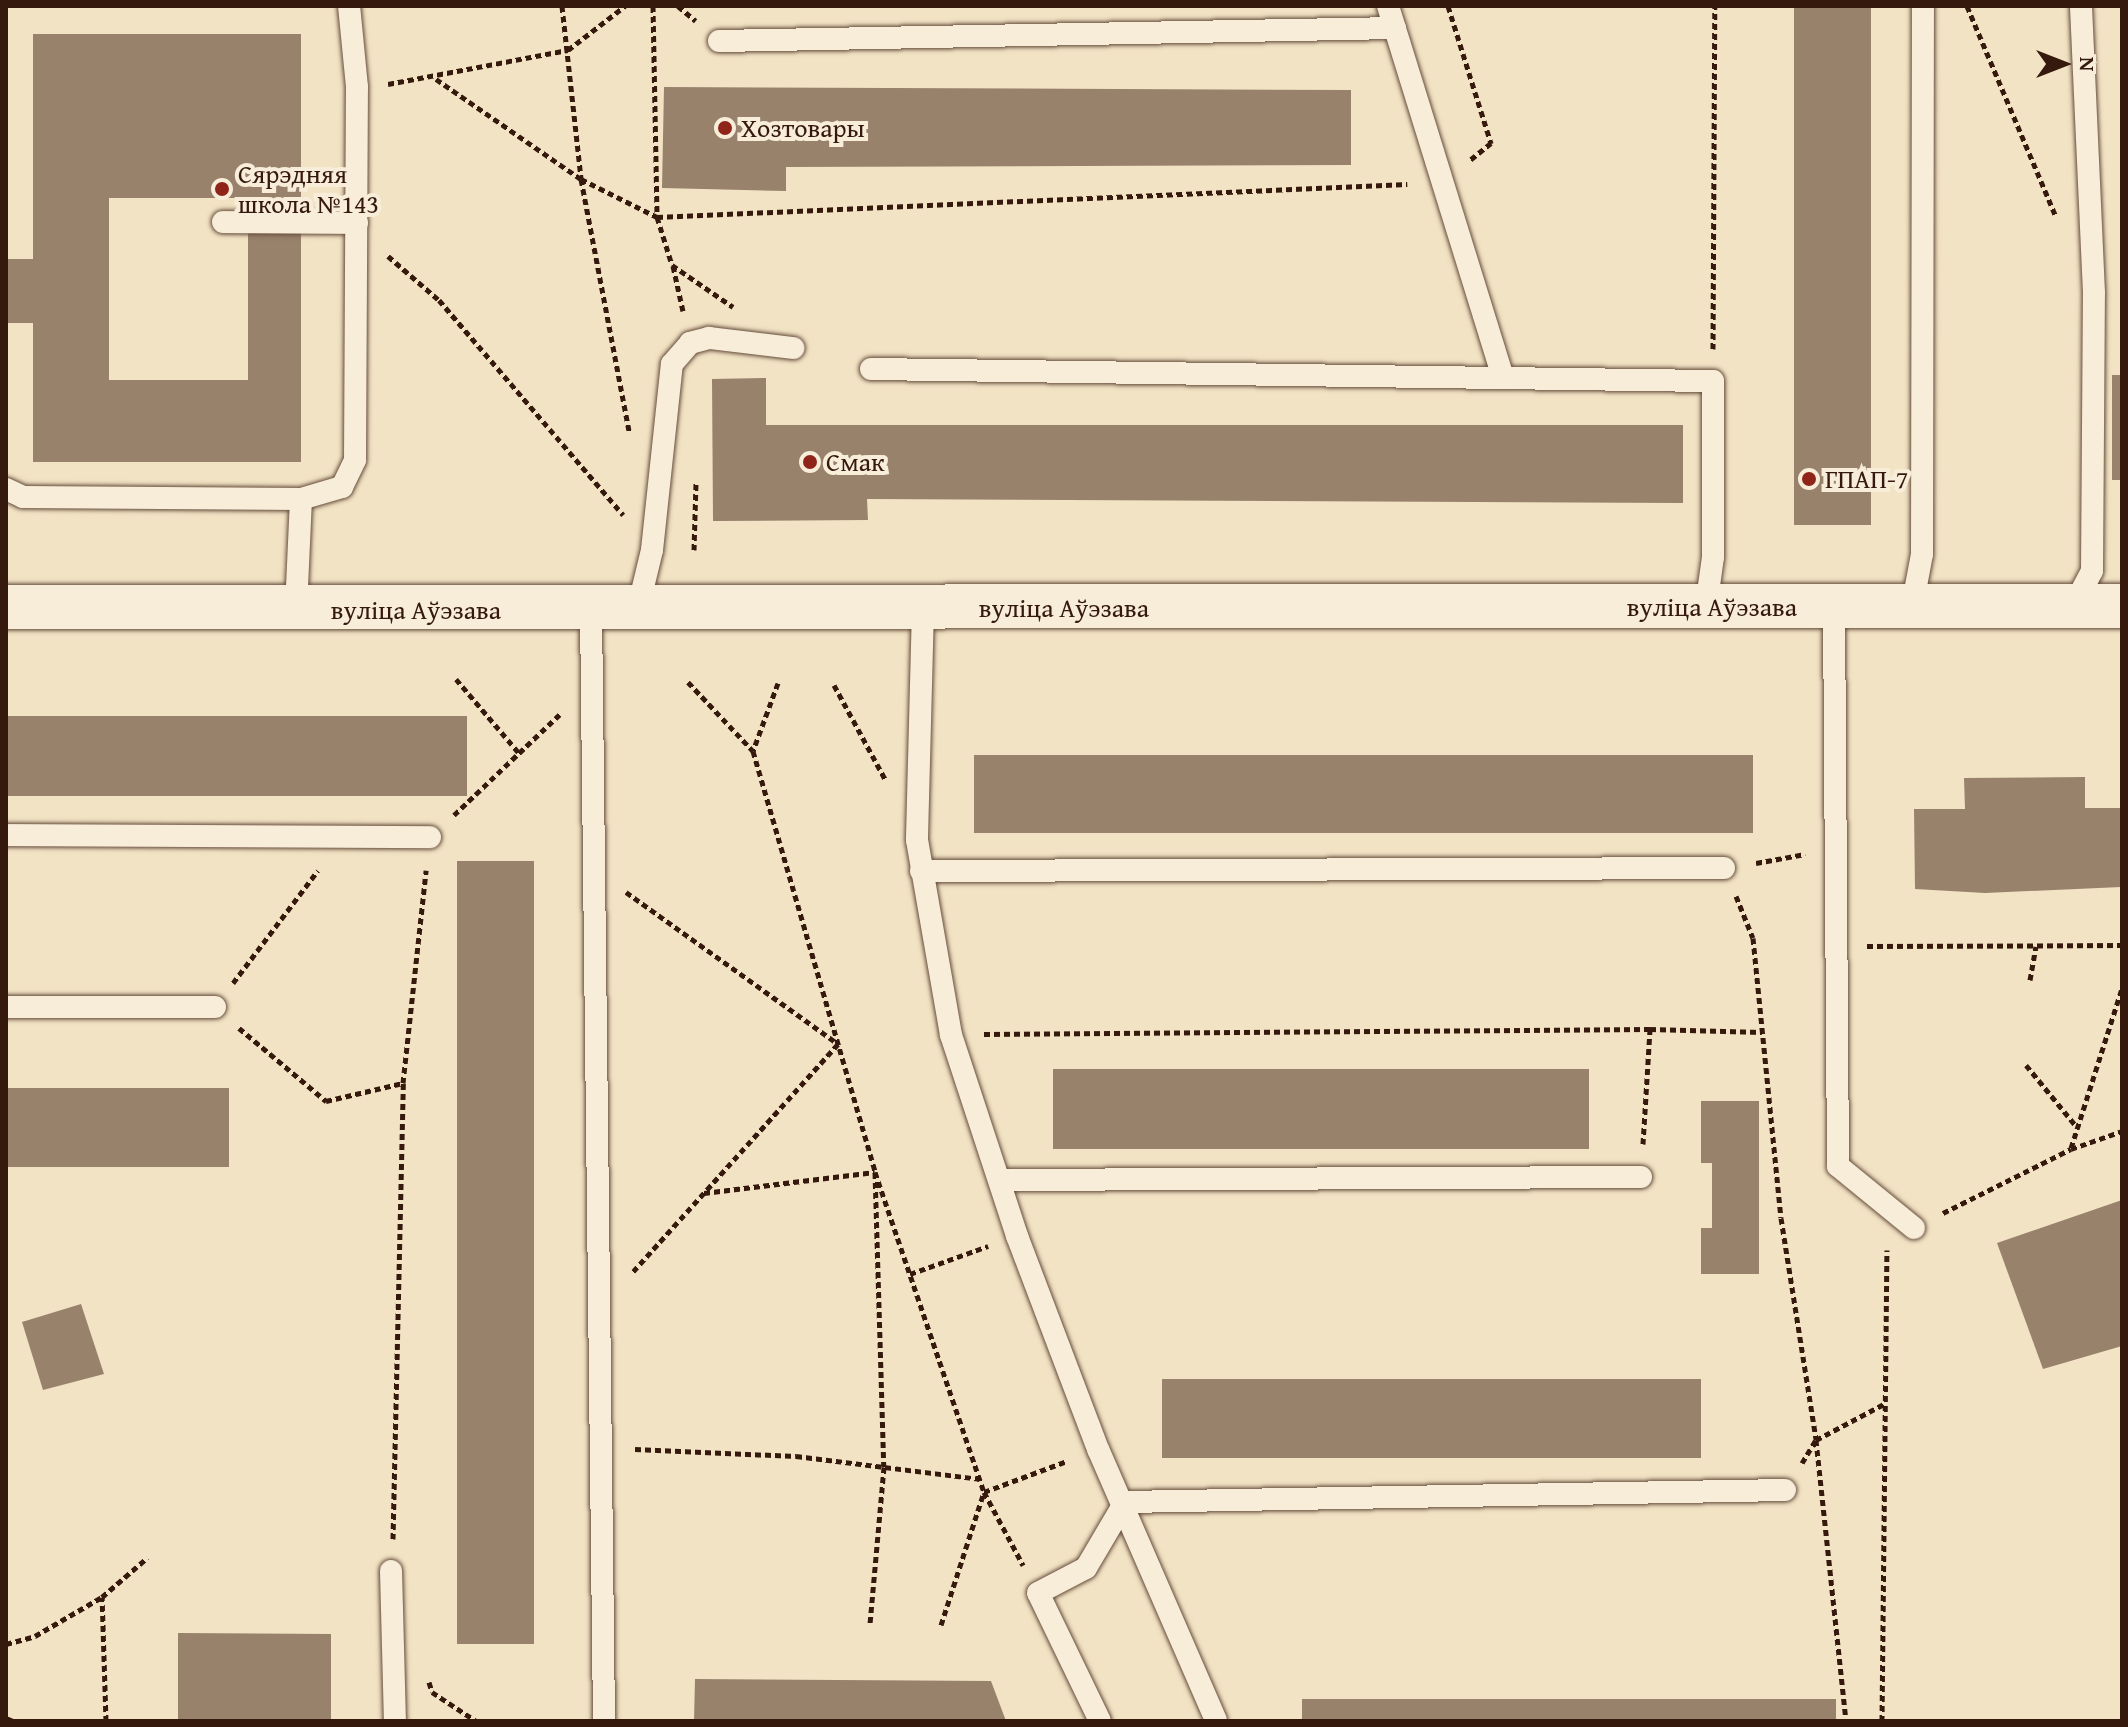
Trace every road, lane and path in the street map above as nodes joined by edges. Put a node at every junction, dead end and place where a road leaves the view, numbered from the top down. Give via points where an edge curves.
1 (349, 6) edge
2 (562, 6) edge
3 (625, 6) edge
4 (653, 6) edge
5 (1388, 6) edge
6 (1448, 6) edge
7 (1715, 6) edge
8 (1923, 6) edge
9 (1967, 6) edge
10 (2081, 6) edge
11 (1395, 28) junction
12 (719, 41) dead end
13 (568, 50) junction
14 (436, 79) junction
15 (357, 87) junction
16 (581, 179) junction
17 (1442, 182) junction
18 (657, 217) junction
19 (2058, 221) dead end
20 (223, 222) dead end
21 (357, 223) junction
22 (357, 251) junction
23 (793, 348) joint
24 (871, 369) dead end
25 (1503, 378) junction
26 (1713, 381) junction
27 (631, 442) dead end
28 (6, 489) edge
29 (301, 499) junction
30 (652, 550) junction
31 (2122, 606) edge
32 (6, 607) edge
33 (1706, 607) junction
34 (1834, 607) junction
35 (1912, 607) junction
36 (2073, 607) junction
37 (638, 608) junction
38 (923, 608) junction
39 (296, 609) junction
40 (591, 610) junction
41 (456, 679) dead end
42 (596, 680) junction
43 (688, 682) dead end
44 (778, 683) dead end
45 (834, 685) dead end
46 (753, 751) junction
47 (519, 753) junction
48 (6, 835) edge
49 (343, 837) junction
50 (430, 837) junction
51 (917, 840) junction
52 (1838, 848) junction
53 (1724, 868) junction
54 (921, 871) junction
55 (598, 872) junction
56 (2122, 945) edge
57 (1840, 946) junction
58 (2036, 947) junction
59 (2030, 980) dead end
60 (2122, 988) edge
61 (6, 1007) edge
62 (215, 1007) junction
63 (1650, 1029) junction
64 (1762, 1032) junction
65 (951, 1035) junction
66 (838, 1044) junction
67 (2026, 1065) dead end
68 (403, 1083) junction
69 (2078, 1128) junction
70 (2122, 1131) edge
71 (2071, 1149) junction
72 (875, 1172) junction
73 (1641, 1177) joint
74 (1000, 1180) junction
75 (703, 1193) junction
76 (1887, 1206) junction
77 (1914, 1228) joint
78 (1017, 1236) junction
79 (910, 1274) junction
80 (601, 1307) junction
81 (1886, 1402) junction
82 (1816, 1440) junction
83 (602, 1447) junction
84 (1098, 1449) junction
85 (884, 1467) junction
86 (980, 1479) junction
87 (1785, 1490) joint
88 (984, 1492) junction
89 (1125, 1502) junction
90 (147, 1558) dead end
91 (391, 1571) joint
92 (1038, 1593) junction
93 (102, 1597) junction
94 (870, 1623) dead end
95 (941, 1625) dead end
96 (6, 1644) edge
97 (6, 1718) edge
98 (13, 1721) edge
99 (106, 1721) edge
100 (395, 1721) edge
101 (604, 1721) edge
102 (1100, 1721) edge
103 (1216, 1721) edge
104 (1846, 1721) edge
105 (1882, 1721) edge

1 - 15 lane
2 - 13 path
3 - 13 path
4 - 18 path
5 - 11 lane
6 - 17 path via 1491,143
7 - 26 path
8 - 35 lane via 1922,554
9 - 19 path
10 - 36 lane via 2094,293 2092,571
11 - 12 lane
11 - 17 lane
13 - 14 path
13 - 16 path
14 - 15 path
14 - 16 path
15 - 21 lane
16 - 18 path
16 - 27 path
17 - 18 path
17 - 25 lane
18 - 23 path via 672,265
20 - 21 lane
21 - 22 lane
22 - 29 lane via 355,460 342,487
22 - 30 path via 384,253 439,300
23 - 30 lane via 709,338 680,350 672,364
24 - 25 lane
25 - 26 lane
26 - 33 lane via 1713,557
28 - 29 lane via 23,497
29 - 39 lane
30 - 37 lane
31 - 36 street, вуліца Аўэзава
32 - 39 street, вуліца Аўэзава
33 - 34 street, вуліца Аўэзава
33 - 38 street, вуліца Аўэзава
34 - 35 street, вуліца Аўэзава
34 - 52 lane
35 - 36 street, вуліца Аўэзава
37 - 38 street, вуліца Аўэзава
37 - 40 street, вуліца Аўэзава
38 - 51 lane
39 - 40 street, вуліца Аўэзава
40 - 42 lane
41 - 47 path
42 - 47 path
42 - 55 lane
43 - 46 path
44 - 46 path
45 - 51 path
46 - 66 path
47 - 50 path
48 - 49 lane
49 - 50 lane
49 - 62 path
50 - 68 path
51 - 54 lane
52 - 53 path
52 - 57 lane
53 - 54 lane
53 - 64 path via 1753,938
54 - 65 lane
55 - 66 path
55 - 80 lane
56 - 58 path
57 - 58 path
57 - 76 lane via 1838,1166
58 - 59 path
60 - 69 path
61 - 62 lane
62 - 68 path via 326,1101
63 - 64 path
63 - 65 path
63 - 73 path
64 - 82 path via 1781,1218
65 - 74 lane
66 - 72 path
66 - 75 path
67 - 69 path
68 - 91 path
69 - 71 path
70 - 71 path
71 - 77 path
72 - 75 path
72 - 79 path
72 - 85 path
73 - 74 lane
74 - 78 lane
75 - 80 path
76 - 77 lane
76 - 81 path
78 - 79 path
78 - 84 lane
79 - 86 path
80 - 83 lane
81 - 82 path
81 - 105 path
82 - 87 path
82 - 104 path
83 - 85 path via 796,1456
83 - 101 lane
84 - 88 path
84 - 89 lane
85 - 86 path
85 - 94 path
86 - 88 path
87 - 89 lane
88 - 92 path
88 - 95 path
89 - 92 lane via 1086,1568
89 - 103 lane
90 - 93 path
91 - 100 lane
92 - 102 lane
93 - 96 path via 35,1636
93 - 99 path
97 - 98 path

